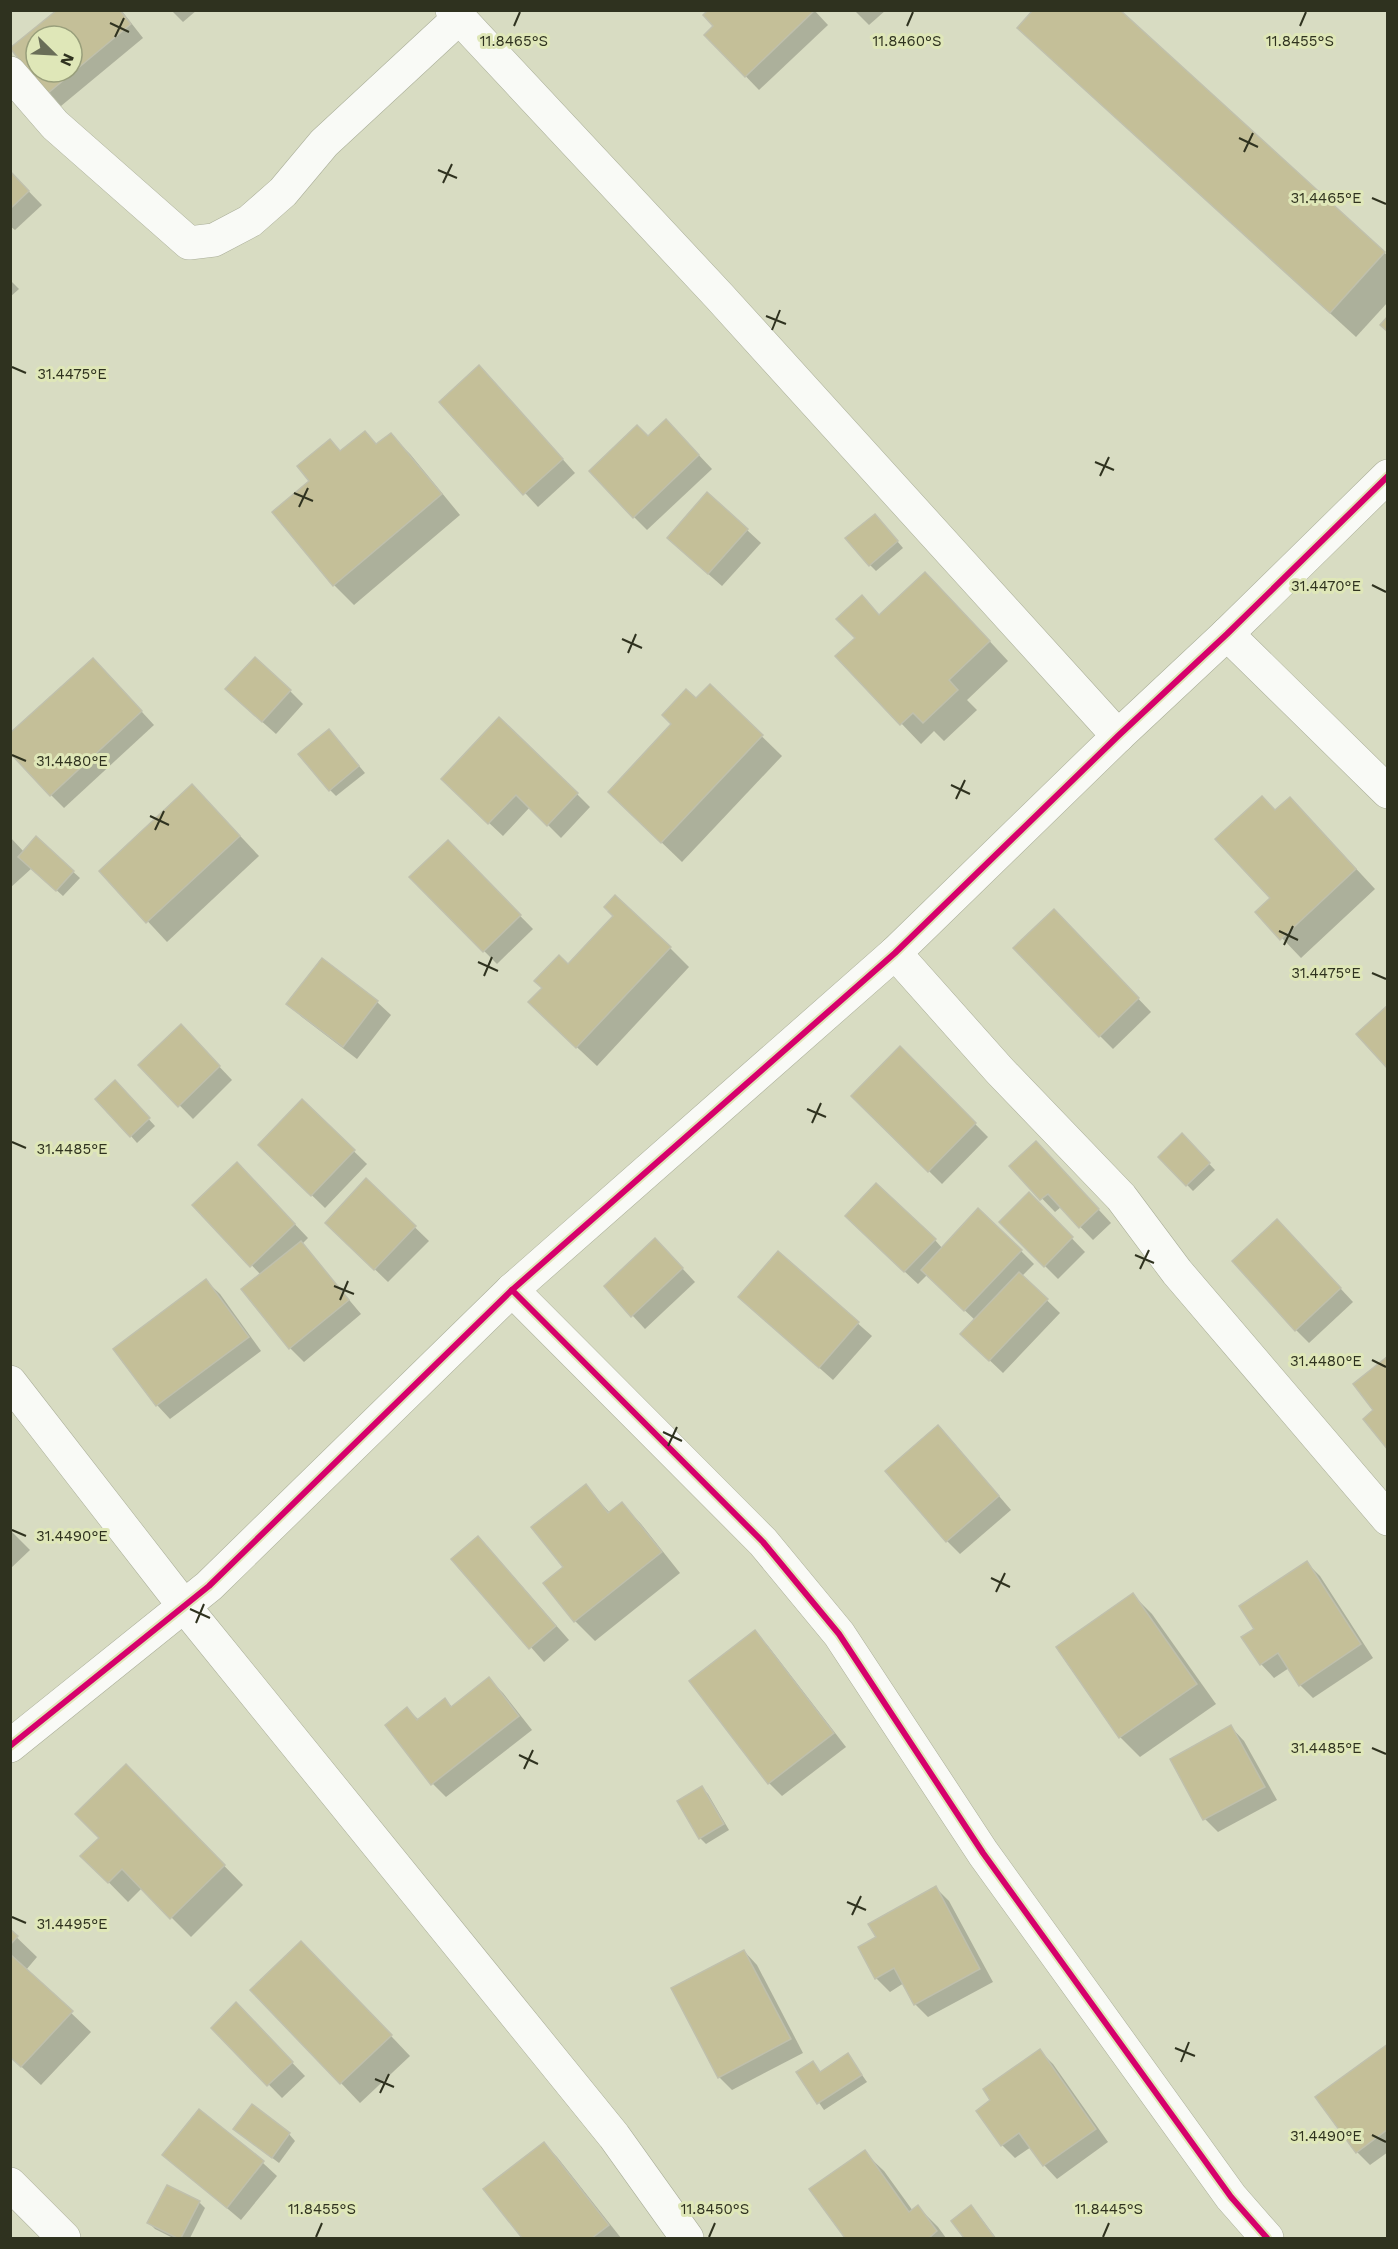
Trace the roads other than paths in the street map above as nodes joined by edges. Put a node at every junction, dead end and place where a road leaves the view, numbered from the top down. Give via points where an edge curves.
1 (456, 14) edge
2 (10, 72) edge
3 (1388, 476) edge
4 (1227, 634) junction
5 (1118, 736) junction
6 (1388, 792) edge
7 (895, 952) junction
8 (512, 1290) junction
9 (10, 1382) edge
10 (1388, 1519) edge
11 (184, 1606) junction
12 (10, 1746) edge
13 (10, 2184) edge
14 (64, 2238) edge
15 (687, 2238) edge
16 (1267, 2238) edge

1 - 2 street via 324,143 283,192 249,221 214,240 189,243 55,124
1 - 5 street via 719,296
3 - 4 street
4 - 5 street
4 - 6 street
5 - 7 street
7 - 8 street
7 - 10 street via 1000,1071 1121,1197 1177,1272
8 - 11 street via 209,1587
8 - 16 street via 763,1542 839,1634 983,1853 1231,2197
9 - 11 street
11 - 12 street
11 - 15 street via 614,2136
13 - 14 street

